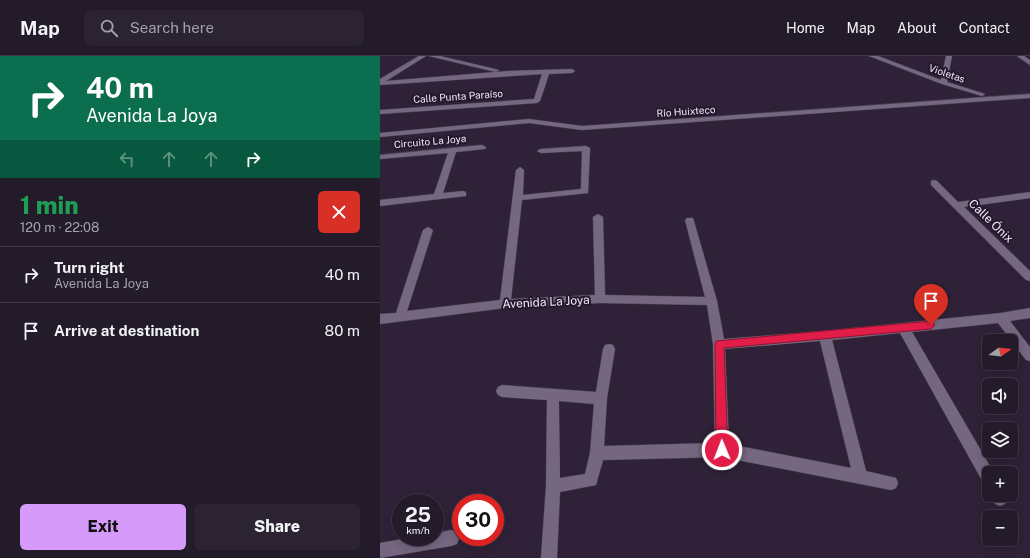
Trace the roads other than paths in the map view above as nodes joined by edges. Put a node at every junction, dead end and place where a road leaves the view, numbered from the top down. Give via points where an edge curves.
1 (423, 56) edge
2 (432, 56) edge
3 (872, 56) edge
4 (949, 56) edge
5 (958, 56) edge
6 (1020, 56) edge
7 (888, 59) edge
8 (1030, 62) edge
9 (572, 71) dead end
10 (546, 72) junction
11 (508, 73) junction
12 (380, 82) edge
13 (944, 83) junction
14 (1030, 96) edge
15 (994, 97) junction
16 (380, 112) edge
17 (380, 134) edge
18 (482, 147) dead end
19 (453, 150) junction
20 (541, 151) dead end
21 (380, 157) edge
22 (520, 170) dead end
23 (934, 183) dead end
24 (463, 194) dead end
25 (1030, 195) edge
26 (438, 196) junction
27 (518, 198) junction
28 (380, 203) edge
29 (956, 205) junction
30 (598, 217) dead end
31 (690, 220) dead end
32 (428, 230) dead end
33 (1030, 264) edge
34 (1019, 265) junction
35 (1030, 277) edge
36 (600, 299) junction
37 (712, 301) junction
38 (505, 304) junction
39 (1030, 313) edge
40 (400, 316) junction
41 (1001, 318) junction
42 (380, 319) edge
43 (903, 327) junction
44 (825, 336) junction
45 (720, 344) junction
46 (609, 349) dead end
47 (1030, 356) edge
48 (502, 391) dead end
49 (552, 394) junction
50 (600, 398) junction
51 (722, 450) junction
52 (597, 453) junction
53 (982, 468) edge
54 (860, 476) junction
55 (891, 483) dead end
56 (553, 486) junction
57 (451, 538) dead end
58 (380, 551) edge
59 (549, 558) edge

1 - 12 street
2 - 11 street
3 - 7 street, Violetas
4 - 5 street
4 - 13 street
6 - 8 street
7 - 13 street, Violetas
9 - 10 street
10 - 11 street
10 - 16 street, Calle Punta Paraíso via 537,101
11 - 12 street
13 - 15 street, Violetas
14 - 15 street
15 - 17 street, Río Huixteco via 582,128 529,121
18 - 19 street, Circuito La Joya
19 - 21 street, Circuito La Joya
19 - 26 street
20 - 27 street via 586,148 584,191
22 - 27 street
23 - 29 street, Calle Ónix
24 - 26 street
25 - 29 street
26 - 28 street
27 - 38 street
29 - 34 street, Calle Ónix
30 - 36 street
31 - 37 street
32 - 40 street
33 - 34 street
34 - 35 street, Calle Ónix
36 - 37 street, Avenida La Joya
36 - 38 street, Avenida La Joya
37 - 45 street
38 - 40 street, Avenida La Joya
39 - 41 street
40 - 42 street, Avenida La Joya
41 - 43 street
41 - 47 street
43 - 44 street
43 - 53 street
44 - 45 street
44 - 54 street
45 - 51 street
46 - 50 street
48 - 49 street
49 - 50 street
49 - 56 street
50 - 52 street
51 - 52 street
51 - 54 street
52 - 56 street via 591,480
54 - 55 street
56 - 59 street
57 - 58 street

